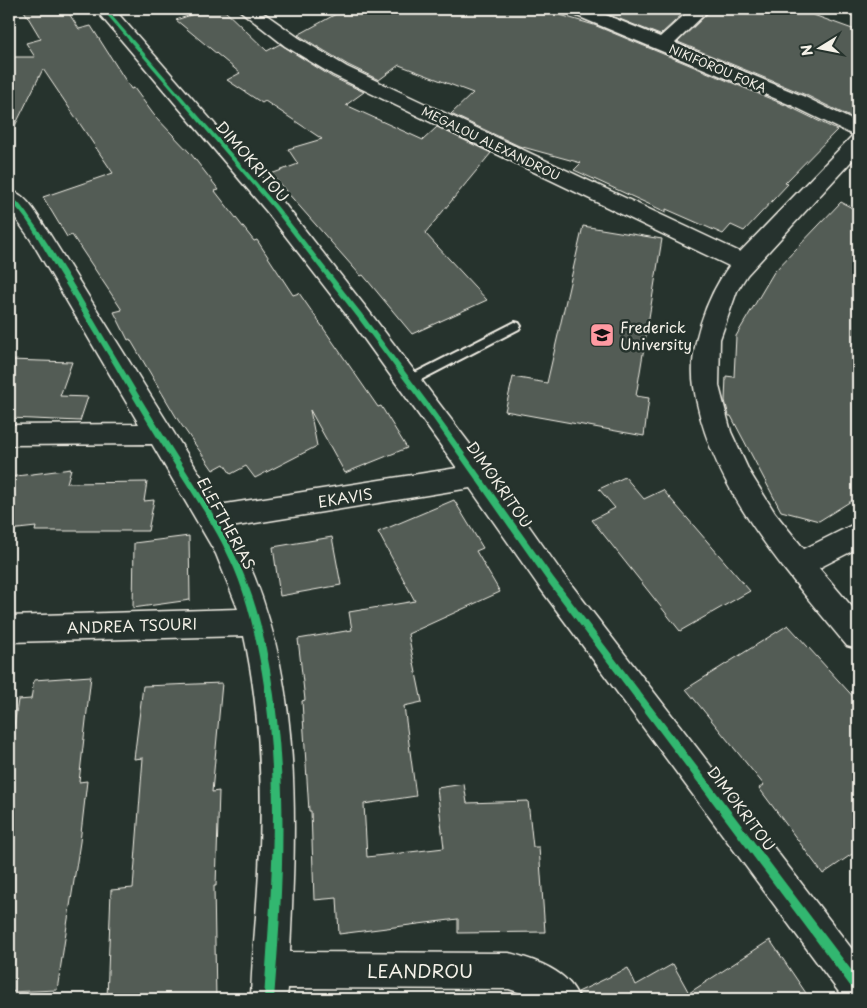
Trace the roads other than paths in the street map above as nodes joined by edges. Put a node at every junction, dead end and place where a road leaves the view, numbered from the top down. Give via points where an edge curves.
1 (104, 9) edge
2 (247, 9) edge
3 (576, 9) edge
4 (702, 9) edge
5 (663, 44) junction
6 (858, 131) edge
7 (858, 142) edge
8 (9, 197) edge
9 (743, 263) junction
10 (515, 326) dead end
11 (409, 381) junction
12 (159, 434) junction
13 (9, 435) edge
14 (478, 476) junction
15 (212, 518) junction
16 (858, 534) edge
17 (799, 564) junction
18 (256, 622) junction
19 (9, 629) edge
20 (858, 636) edge
21 (270, 984) edge
22 (858, 987) edge
23 (561, 999) edge

1 - 11 street, DIMOKRITOU via 275,207
2 - 9 street, MEGALOU ALEXANDROU via 340,71
3 - 5 street, NIKIFOROU FOKA
4 - 5 street
5 - 6 street, NIKIFOROU FOKA via 798,101
7 - 9 street
8 - 12 street, ELEFTHERIAS via 39,235
9 - 17 street via 725,290 710,330 706,360 709,401 720,440 742,485
10 - 11 lane
11 - 14 street, DIMOKRITOU
12 - 13 street
12 - 15 street, ELEFTHERIAS
14 - 15 street, EKAVIS
14 - 22 street, DIMOKRITOU via 550,579
15 - 18 street, ELEFTHERIAS via 247,590
16 - 17 street
17 - 20 street
18 - 19 street, ANDREA TSOURI
18 - 21 street, ELEFTHERIAS via 272,705 278,763 277,872
21 - 23 street, LEANDROU via 509,971 543,982

